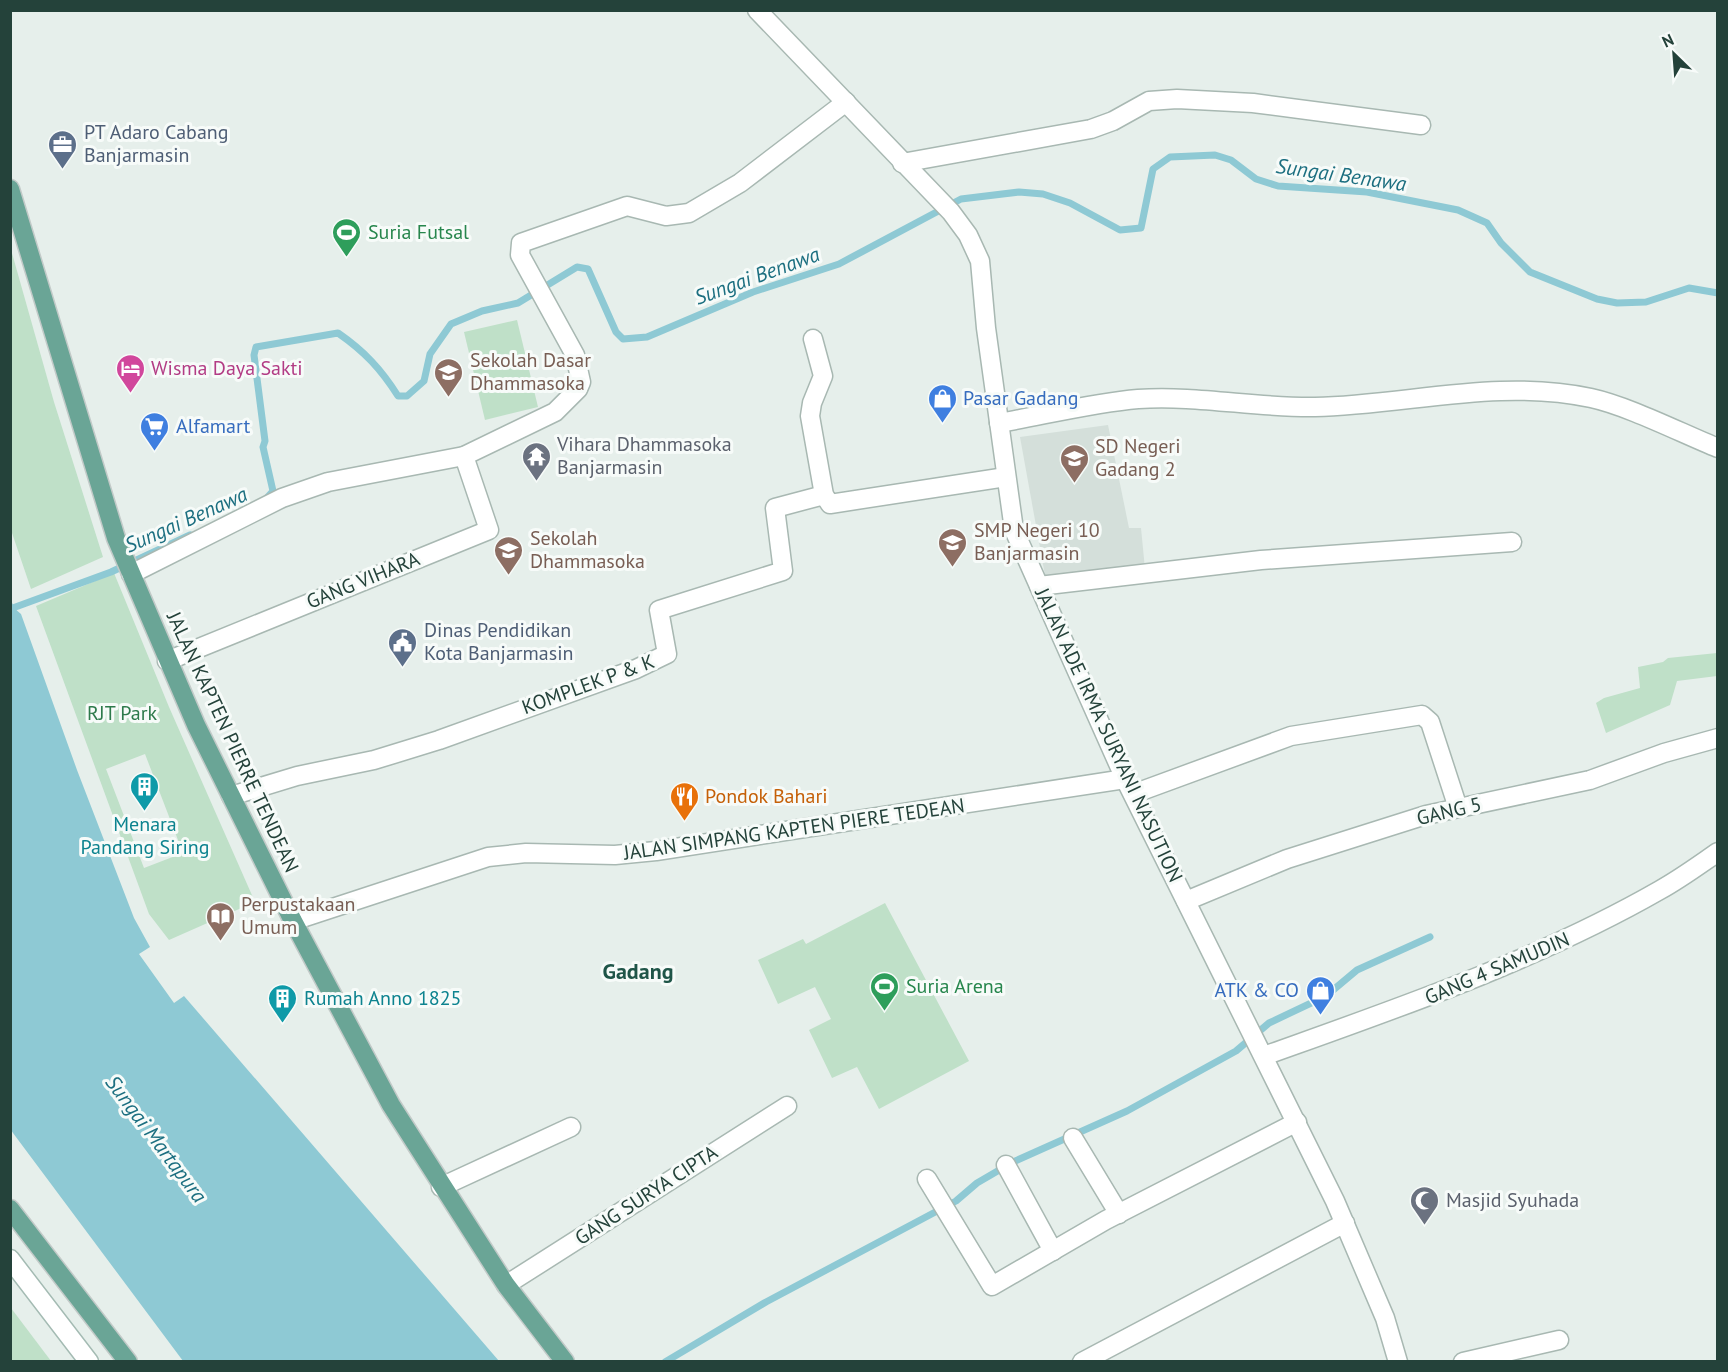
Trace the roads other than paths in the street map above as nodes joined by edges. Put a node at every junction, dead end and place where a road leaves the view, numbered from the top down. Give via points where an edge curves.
1 (757, 10) edge
2 (846, 102) junction
3 (1421, 125) dead end
4 (902, 163) junction
5 (10, 189) edge
6 (813, 339) dead end
7 (999, 423) junction
8 (1718, 448) edge
9 (464, 456) junction
10 (1006, 477) junction
11 (824, 495) junction
12 (1512, 542) dead end
13 (127, 566) junction
14 (1039, 586) junction
15 (167, 661) junction
16 (1718, 738) edge
17 (1129, 787) junction
18 (231, 796) junction
19 (1458, 808) junction
20 (1718, 852) edge
21 (1186, 901) junction
22 (292, 921) junction
23 (1264, 1056) junction
24 (787, 1106) dead end
25 (1296, 1122) junction
26 (571, 1127) dead end
27 (1073, 1138) dead end
28 (1006, 1165) dead end
29 (927, 1179) dead end
30 (441, 1187) junction
31 (10, 1209) edge
32 (1119, 1214) junction
33 (1345, 1223) junction
34 (1053, 1251) junction
35 (10, 1259) edge
36 (506, 1285) junction
37 (1559, 1340) dead end
38 (89, 1362) edge
39 (128, 1362) edge
40 (565, 1362) edge
41 (1082, 1362) edge
42 (1398, 1362) edge
43 (1463, 1362) edge

1 - 2 street, JALAN ADE IRMA SURYANI NASUTION
2 - 4 street, JALAN ADE IRMA SURYANI NASUTION
2 - 9 street via 740,183 689,213 666,216 627,206 521,243 520,255 575,355 581,382 555,412
3 - 4 street via 1253,104 1149,101 1113,122 1091,129
4 - 7 street, JALAN ADE IRMA SURYANI NASUTION via 951,212 980,261
5 - 13 main road, JALAN KAPTEN PIERRE TENDEAN
6 - 11 street via 823,376 810,416
7 - 8 street via 1137,399 1187,399 1283,408 1531,389 1593,398
7 - 10 street, JALAN ADE IRMA SURYANI NASUTION
9 - 13 street via 328,482
9 - 15 street, GANG VIHARA via 489,530
10 - 11 street via 830,504
10 - 14 street, JALAN ADE IRMA SURYANI NASUTION via 1014,530
11 - 18 street, KOMPLEK P & K via 774,508 783,571 659,610 667,654 636,669 439,740
12 - 14 street via 1261,560
13 - 15 main road, JALAN KAPTEN PIERRE TENDEAN
14 - 17 street, JALAN ADE IRMA SURYANI NASUTION
15 - 18 main road, JALAN KAPTEN PIERRE TENDEAN
16 - 19 street, GANG 5 via 1590,780
17 - 19 street, JALAN SIMPANG KAPTEN PIERE TEDEAN via 1291,736 1422,715 1430,722
17 - 21 street, JALAN ADE IRMA SURYANI NASUTION
17 - 22 street, JALAN SIMPANG KAPTEN PIERE TEDEAN via 656,851 488,857
18 - 22 main road, JALAN KAPTEN PIERRE TENDEAN
19 - 21 street, GANG 5 via 1287,859
20 - 23 street, GANG 4 SAMUDIN via 1662,889 1581,932 1411,1004
21 - 23 street, JALAN ADE IRMA SURYANI NASUTION
22 - 30 main road, JALAN KAPTEN PIERRE TENDEAN via 391,1105
23 - 25 street, JALAN ADE IRMA SURYANI NASUTION
24 - 36 street, GANG SURYA CIPTA
25 - 32 street
25 - 33 street, JALAN ADE IRMA SURYANI NASUTION
26 - 30 street
27 - 32 street
28 - 34 street
29 - 34 street via 991,1286
30 - 36 main road, JALAN KAPTEN PIERRE TENDEAN
31 - 39 main road
32 - 34 street
33 - 41 street
33 - 42 street, JALAN ADE IRMA SURYANI NASUTION via 1385,1318
35 - 38 street
36 - 40 main road, JALAN KAPTEN PIERRE TENDEAN
37 - 43 street

